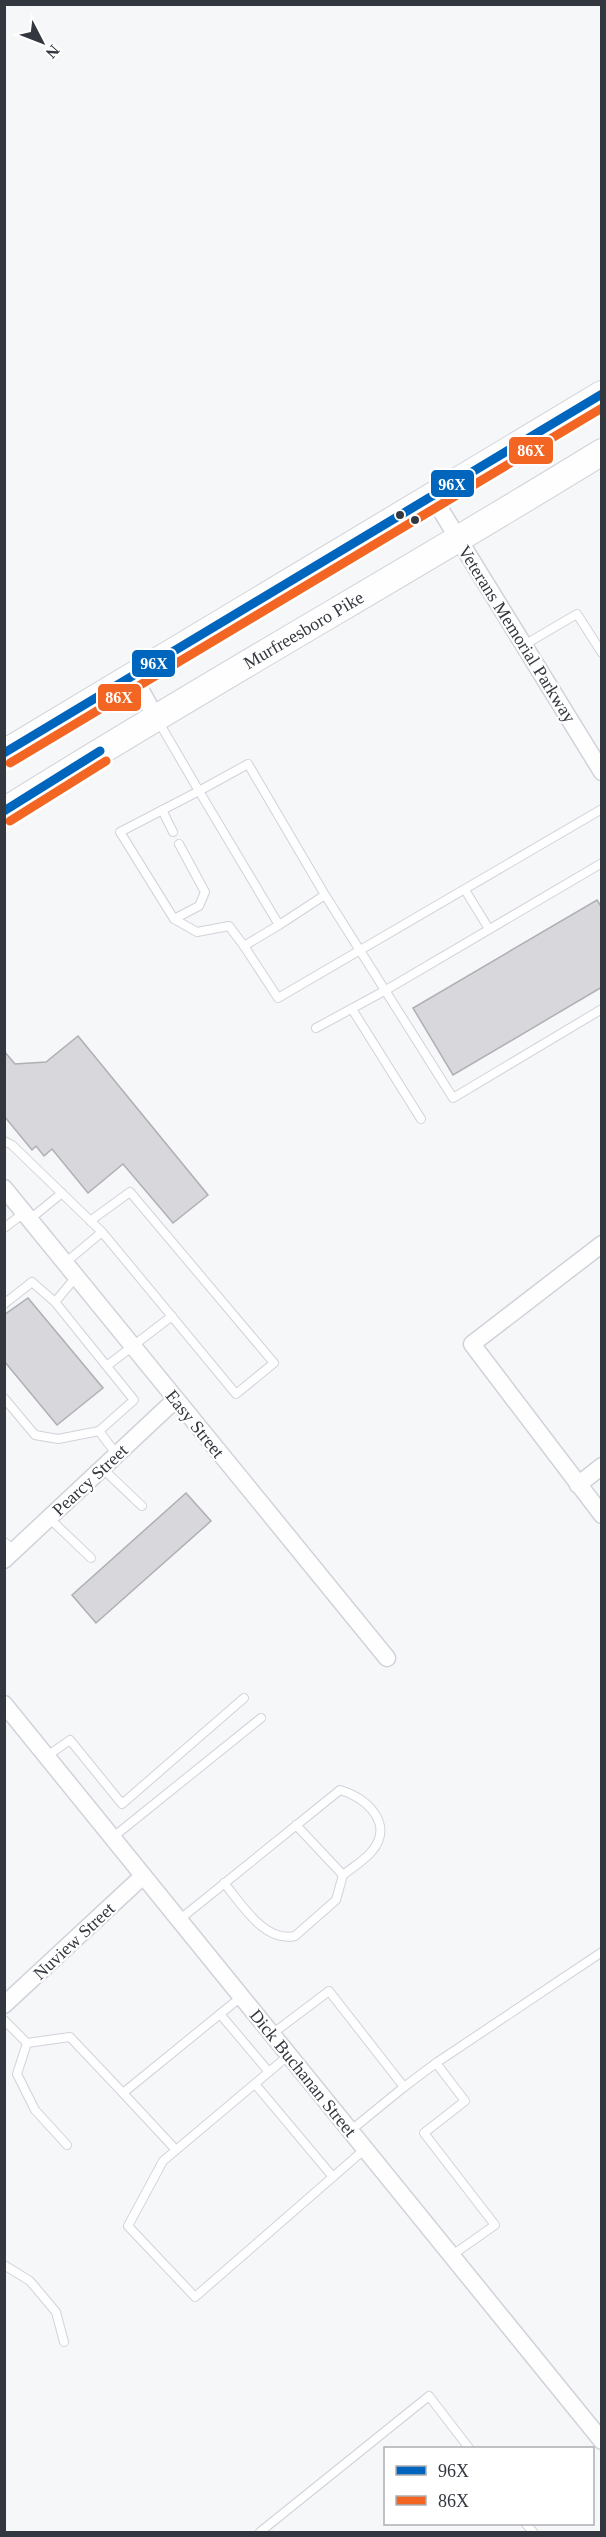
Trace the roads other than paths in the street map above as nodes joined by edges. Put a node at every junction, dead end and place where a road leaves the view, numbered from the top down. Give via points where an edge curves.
1 (602, 394) edge
2 (602, 452) edge
3 (432, 496) junction
4 (459, 540) junction
5 (524, 645) junction
6 (602, 653) edge
7 (133, 676) junction
8 (155, 716) junction
9 (4, 753) edge
10 (602, 772) edge
11 (199, 791) junction
12 (602, 809) edge
13 (162, 810) junction
14 (4, 811) edge
15 (173, 832) dead end
16 (179, 844) dead end
17 (602, 863) edge
18 (465, 890) junction
19 (325, 895) junction
20 (174, 919) junction
21 (279, 925) junction
22 (489, 929) junction
23 (244, 946) junction
24 (362, 950) junction
25 (386, 990) junction
26 (352, 1009) junction
27 (602, 1009) edge
28 (316, 1028) dead end
29 (421, 1119) dead end
30 (4, 1141) edge
31 (4, 1188) edge
32 (62, 1193) junction
33 (27, 1216) junction
34 (90, 1221) junction
35 (4, 1228) edge
36 (102, 1232) junction
37 (602, 1244) edge
38 (65, 1263) junction
39 (76, 1277) junction
40 (55, 1302) junction
41 (4, 1304) edge
42 (172, 1316) junction
43 (133, 1348) junction
44 (108, 1365) junction
45 (4, 1398) edge
46 (175, 1400) junction
47 (99, 1431) junction
48 (117, 1455) junction
49 (602, 1467) edge
50 (102, 1468) junction
51 (578, 1485) junction
52 (142, 1506) dead end
53 (602, 1515) edge
54 (49, 1518) junction
55 (8, 1550) edge
56 (91, 1558) dead end
57 (387, 1658) dead end
58 (244, 1698) dead end
59 (4, 1704) edge
60 (261, 1718) dead end
61 (47, 1756) junction
62 (296, 1825) junction
63 (112, 1838) junction
64 (343, 1875) junction
65 (143, 1876) junction
66 (224, 1883) junction
67 (179, 1920) junction
68 (602, 1952) edge
69 (242, 1997) junction
70 (4, 2006) edge
71 (220, 2014) junction
72 (4, 2020) edge
73 (272, 2034) junction
74 (27, 2043) junction
75 (289, 2055) junction
76 (436, 2063) junction
77 (269, 2072) junction
78 (255, 2084) junction
79 (404, 2087) junction
80 (123, 2092) junction
81 (350, 2131) junction
82 (67, 2145) dead end
83 (365, 2149) junction
84 (176, 2150) junction
85 (333, 2176) junction
86 (452, 2256) junction
87 (4, 2265) edge
88 (64, 2342) dead end
89 (602, 2441) edge
90 (468, 2447) edge
91 (260, 2532) edge

1 - 3 main road
2 - 4 main road, Murfreesboro Pike
3 - 4 street, Veterans Memorial Parkway
3 - 7 main road
4 - 5 street, Veterans Memorial Parkway
4 - 8 main road, Murfreesboro Pike
5 - 6 lane via 577,614
5 - 10 street, Veterans Memorial Parkway
7 - 8 street
7 - 9 main road
8 - 11 lane
8 - 14 main road, Murfreesboro Pike
11 - 13 lane
11 - 19 lane via 248,764
11 - 21 lane
12 - 18 lane
13 - 15 lane
13 - 20 lane via 120,832
16 - 20 lane via 205,892 199,906
17 - 22 lane
18 - 22 lane
18 - 24 lane
19 - 21 lane
19 - 24 lane
20 - 23 lane via 197,932 229,926
21 - 23 lane
22 - 25 lane
23 - 24 lane via 278,998
24 - 25 lane
25 - 26 lane
25 - 27 lane via 453,1098
26 - 28 lane
26 - 29 lane
30 - 32 lane
31 - 33 street, Easy Street
32 - 33 lane
32 - 34 lane
33 - 35 lane
33 - 38 street, Easy Street
34 - 36 lane
34 - 42 lane via 130,1192 274,1363 236,1394
36 - 38 lane
36 - 42 lane
37 - 51 street via 472,1344
38 - 39 street, Easy Street
39 - 40 lane
39 - 43 street, Easy Street
40 - 41 lane via 32,1282
40 - 44 lane
42 - 43 lane
43 - 44 lane
43 - 46 street, Easy Street
44 - 47 lane via 134,1400
45 - 47 lane via 34,1435 58,1439
46 - 48 street, Pearcy Street
46 - 57 street, Easy Street
47 - 48 lane
48 - 50 street, Pearcy Street
49 - 51 street
50 - 52 lane
50 - 54 street, Pearcy Street
51 - 53 street
54 - 55 street, Pearcy Street
54 - 56 lane
58 - 61 lane via 123,1804 70,1740
59 - 61 street, Dick Buchanan Street
60 - 63 lane
61 - 63 street, Dick Buchanan Street
62 - 64 lane
62 - 64 lane via 340,1790 355,1794 369,1805 379,1820 381,1833 373,1850
62 - 66 lane
63 - 65 street, Dick Buchanan Street
64 - 66 lane via 336,1900 295,1936 286,1938 267,1931
65 - 67 street, Dick Buchanan Street
65 - 70 street, Nuview Street
66 - 67 lane
67 - 69 street, Dick Buchanan Street
68 - 76 lane
69 - 71 lane
69 - 73 street, Dick Buchanan Street
71 - 77 lane
71 - 80 lane
72 - 74 lane
73 - 75 street, Dick Buchanan Street
73 - 79 lane via 329,1991
74 - 80 lane via 69,2037
74 - 82 lane via 17,2074 35,2110
75 - 77 lane
75 - 81 street, Dick Buchanan Street
76 - 79 lane
76 - 86 lane via 465,2101 424,2133 495,2225
77 - 78 lane
78 - 84 lane
78 - 85 lane
79 - 81 lane
80 - 84 lane
81 - 83 street, Dick Buchanan Street
83 - 85 lane
83 - 86 street, Dick Buchanan Street
84 - 85 lane via 163,2161 128,2226 195,2297
86 - 89 street, Dick Buchanan Street
87 - 88 lane via 30,2281 57,2312
90 - 91 lane via 429,2396

